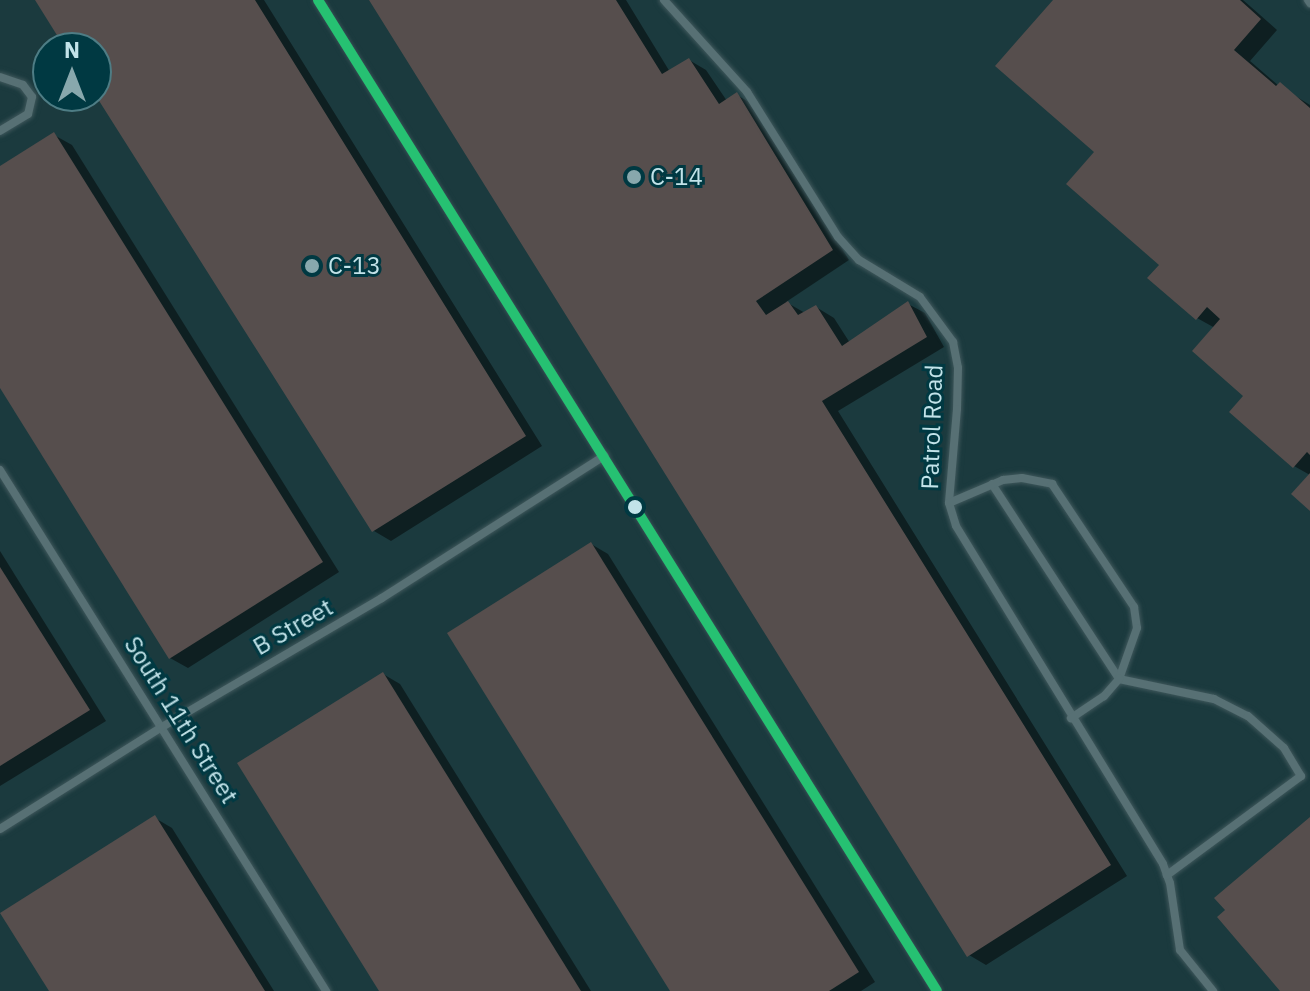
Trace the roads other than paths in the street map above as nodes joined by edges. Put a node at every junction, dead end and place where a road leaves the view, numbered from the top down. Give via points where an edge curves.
1 (318, 0) edge
2 (664, 0) edge
3 (0, 77) edge
4 (0, 131) edge
5 (604, 456) junction
6 (0, 470) edge
7 (992, 484) junction
8 (949, 503) junction
9 (1119, 679) junction
10 (1071, 718) junction
11 (162, 727) junction
12 (0, 829) edge
13 (1167, 875) junction
14 (326, 991) edge
15 (937, 991) edge
16 (1213, 991) edge

1 - 5 lane
2 - 8 lane, Patrol Road via 747,92 838,237 859,260 920,297 953,342 957,409
3 - 4 lane via 23,85 32,97 28,114
5 - 11 lane, B Street via 382,598
5 - 15 lane
6 - 11 lane, South 11th Street
7 - 8 lane
7 - 9 lane
7 - 9 lane via 1022,478 1052,484 1126,594 1137,628
8 - 10 lane, Patrol Road via 956,526
9 - 10 lane
9 - 13 lane via 1214,699 1248,716 1284,748 1301,776
10 - 13 lane, Patrol Road
11 - 12 lane, B Street
11 - 14 lane, South 11th Street
13 - 16 lane, Patrol Road via 1180,950

